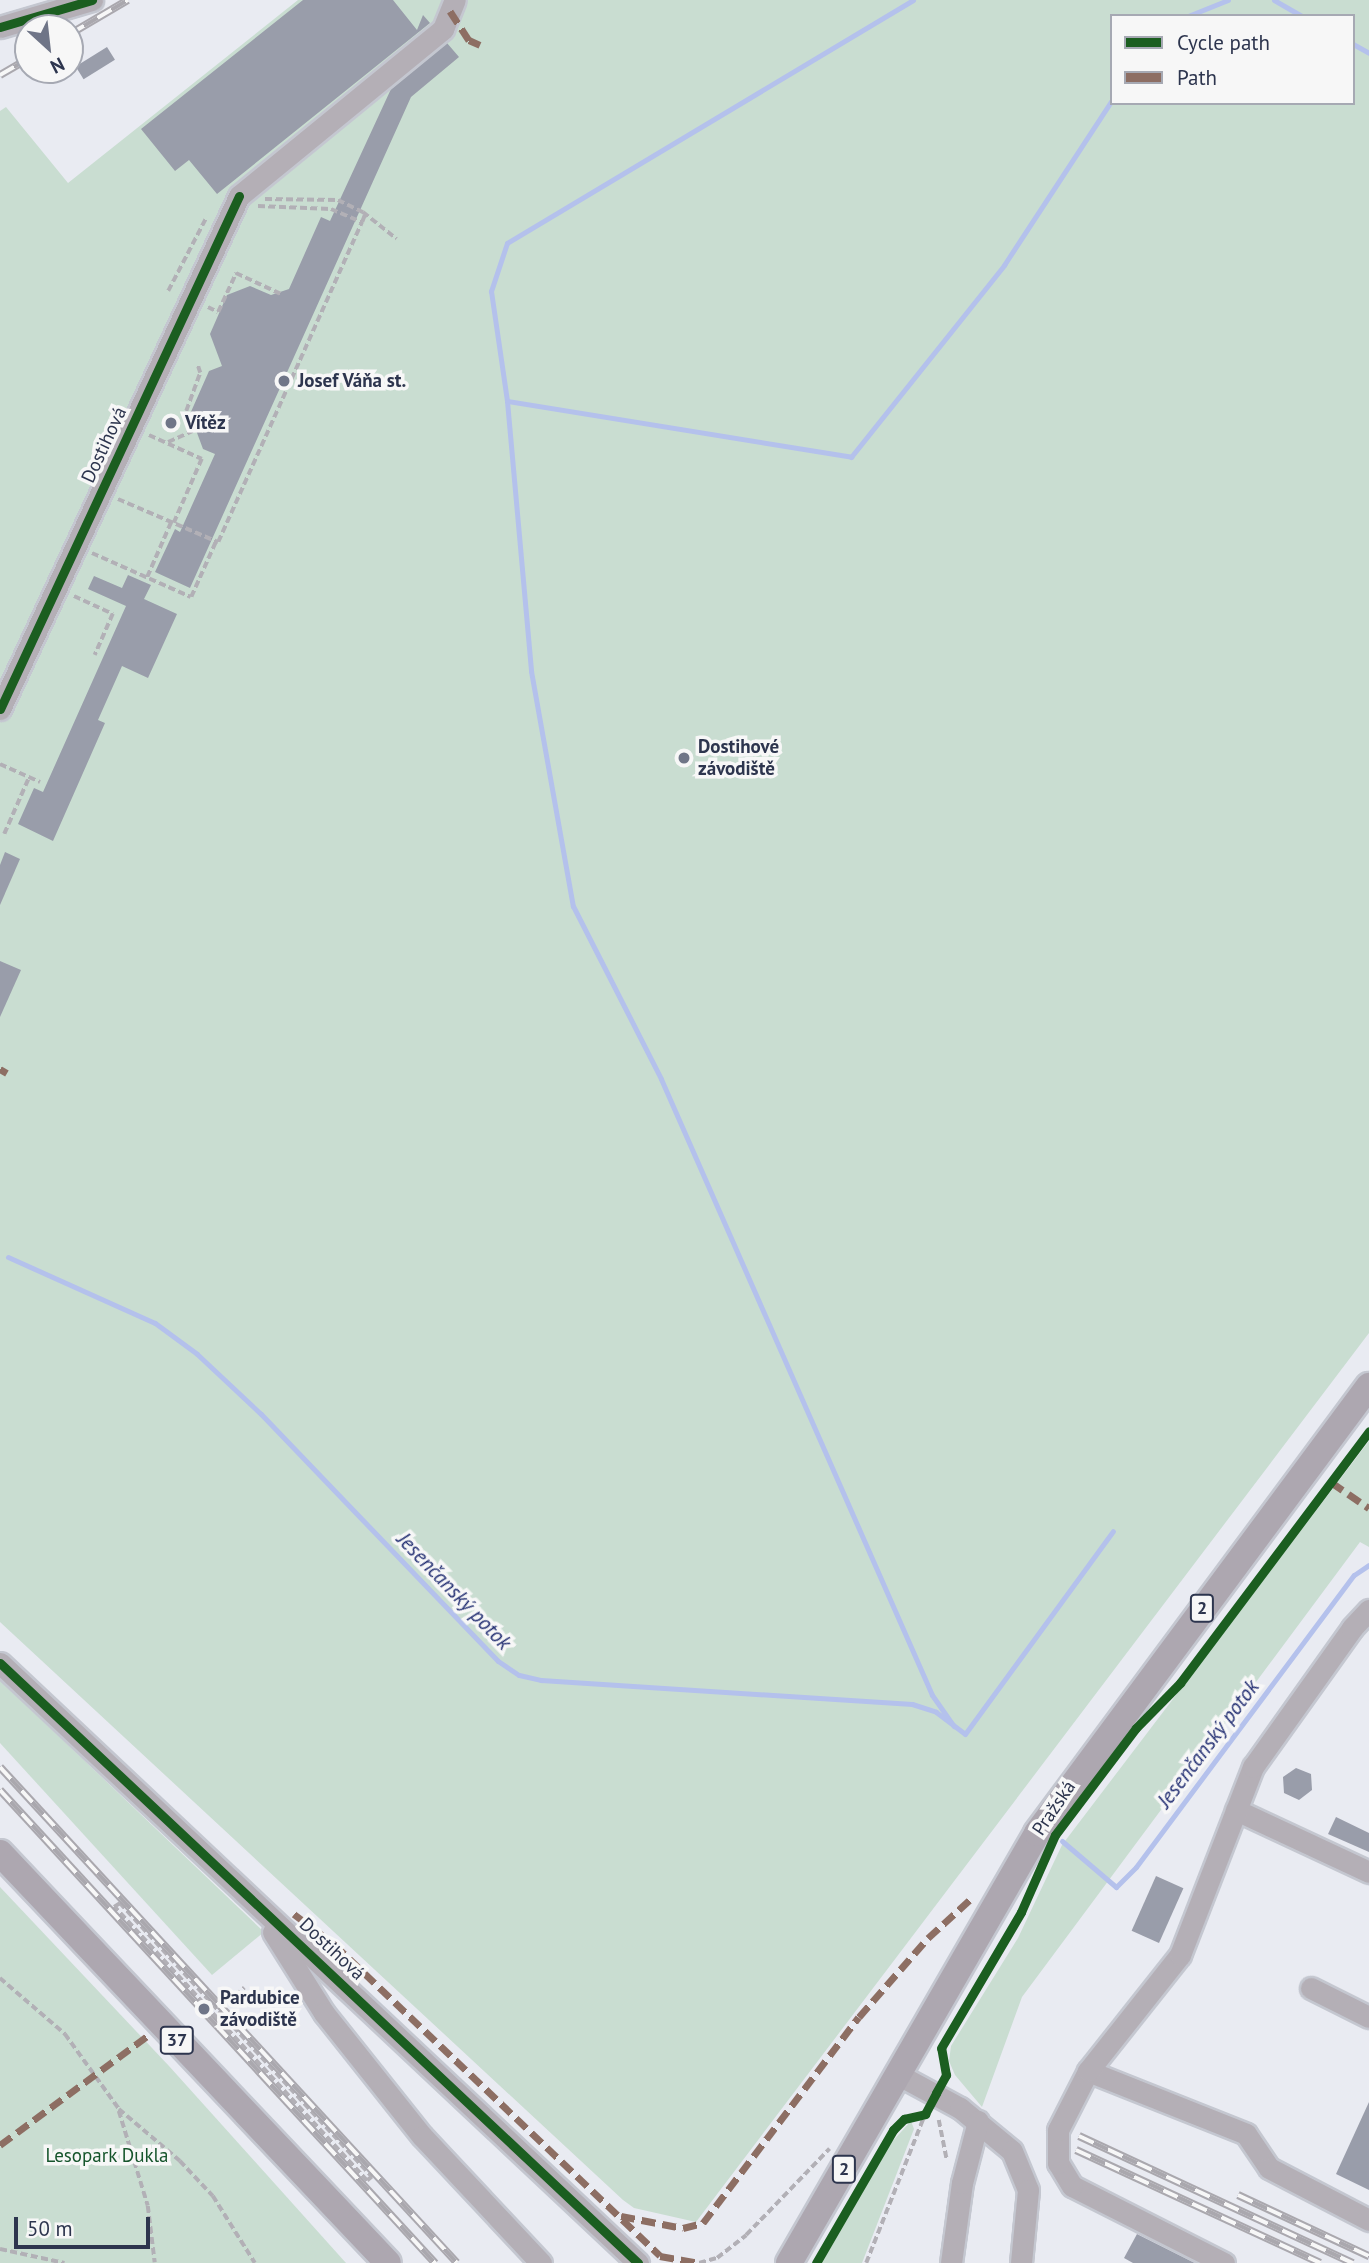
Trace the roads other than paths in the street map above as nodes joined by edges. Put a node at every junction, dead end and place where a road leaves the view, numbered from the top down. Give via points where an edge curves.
1 (43, 0) edge
2 (92, 0) edge
3 (454, 0) edge
4 (10, 25) edge
5 (0, 709) edge
6 (1369, 1386) edge
7 (1369, 1610) edge
8 (0, 1663) edge
9 (1236, 1810) junction
10 (0, 1853) edge
11 (1369, 1872) edge
12 (273, 1932) dead end
13 (1311, 1988) dead end
14 (1369, 2017) edge
15 (1088, 2071) junction
16 (897, 2074) junction
17 (978, 2120) junction
18 (1369, 2220) edge
19 (352, 2228) junction
20 (380, 2263) edge
21 (388, 2263) edge
22 (541, 2263) edge
23 (638, 2263) edge
24 (789, 2263) edge
25 (951, 2263) edge
26 (1021, 2263) edge
27 (1224, 2263) edge

1 - 4 street
2 - 4 street
3 - 5 street, Dostihová via 443,29 248,201
6 - 16 main road, Pražská / 2 via 1067,1789 962,1957
7 - 9 street via 1253,1767
8 - 23 street, Dostihová
9 - 11 street
9 - 15 street via 1180,1955
10 - 19 main road, 37
12 - 22 street via 324,2013 414,2125
13 - 14 street
15 - 18 street via 1246,2134 1269,2168
15 - 27 street via 1058,2130 1056,2151 1066,2180 1093,2200
16 - 17 street
16 - 24 main road, Pražská / 2
17 - 25 street via 962,2183
17 - 26 street via 1012,2151 1024,2171 1029,2208
19 - 20 main road, 37
19 - 21 main road, 37

